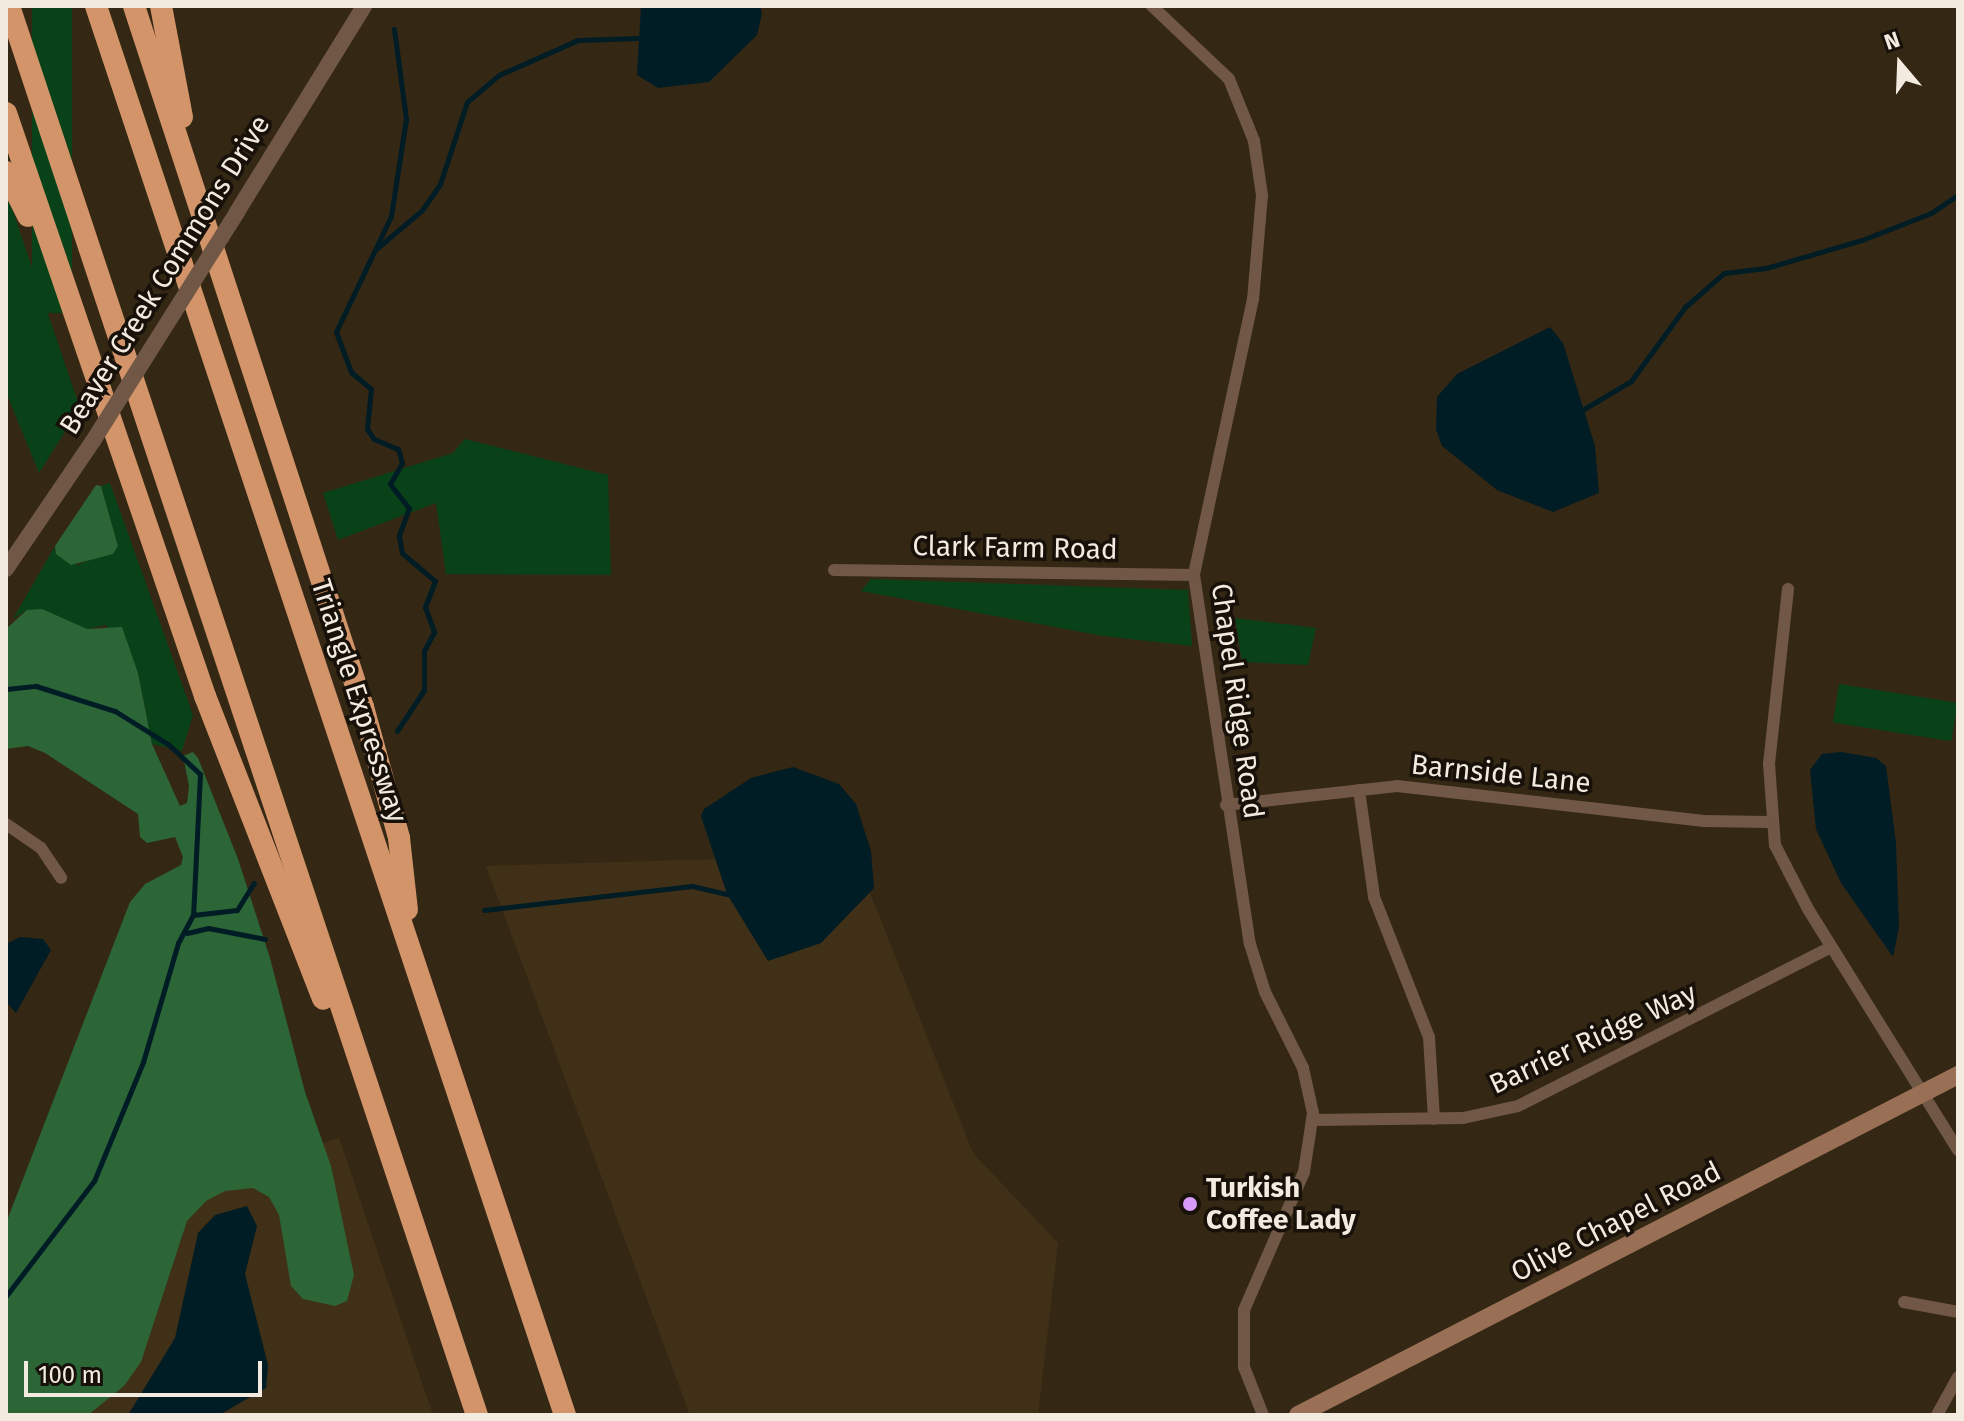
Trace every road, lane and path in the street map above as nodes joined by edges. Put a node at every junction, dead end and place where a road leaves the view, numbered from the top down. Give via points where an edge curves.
1 (9, 6) edge
2 (96, 6) edge
3 (134, 6) edge
4 (161, 6) edge
5 (364, 6) edge
6 (1152, 6) edge
7 (6, 113) edge
8 (6, 172) edge
9 (192, 181) junction
10 (63, 285) junction
11 (6, 569) edge
12 (834, 570) dead end
13 (1194, 575) junction
14 (1788, 589) dead end
15 (1359, 790) junction
16 (1226, 805) junction
17 (1770, 822) junction
18 (6, 824) edge
19 (61, 878) dead end
20 (1831, 947) junction
21 (412, 955) junction
22 (349, 1035) junction
23 (1958, 1075) edge
24 (1926, 1092) junction
25 (1434, 1119) junction
26 (1313, 1120) junction
27 (1958, 1150) edge
28 (1904, 1302) dead end
29 (1958, 1312) edge
30 (1958, 1377) edge
31 (477, 1415) edge
32 (565, 1415) edge
33 (1263, 1415) edge
34 (1298, 1415) edge
35 (1937, 1415) edge

1 - 22 highway
2 - 21 highway, Triangle Expressway
3 - 9 highway
4 - 9 highway
5 - 11 street, Beaver Creek Commons Drive, bridge via 93,441
6 - 13 street, Chapel Ridge Road via 1229,79 1254,141 1262,195 1253,299
7 - 10 highway
8 - 10 highway
9 - 21 highway via 371,735 399,838
10 - 22 highway via 205,696 323,999
12 - 13 street, Clark Farm Road
13 - 16 street, Chapel Ridge Road
14 - 17 street via 1769,764
15 - 16 street, Barnside Lane
15 - 17 street, Barnside Lane via 1397,786 1704,821
15 - 25 street via 1374,897 1429,1037
16 - 26 street, Chapel Ridge Road via 1250,944 1265,992 1303,1068
17 - 20 street via 1788,874
18 - 19 street via 41,848
20 - 24 street
20 - 25 street, Barrier Ridge Way via 1532,1100 1488,1115
21 - 32 highway, Triangle Expressway
22 - 31 highway
23 - 24 main road, Olive Chapel Road
24 - 27 street
24 - 34 main road, Olive Chapel Road
25 - 26 street, Barrier Ridge Way
26 - 33 street, Chapel Ridge Road via 1304,1172 1244,1310 1244,1367
28 - 29 street
30 - 35 street

